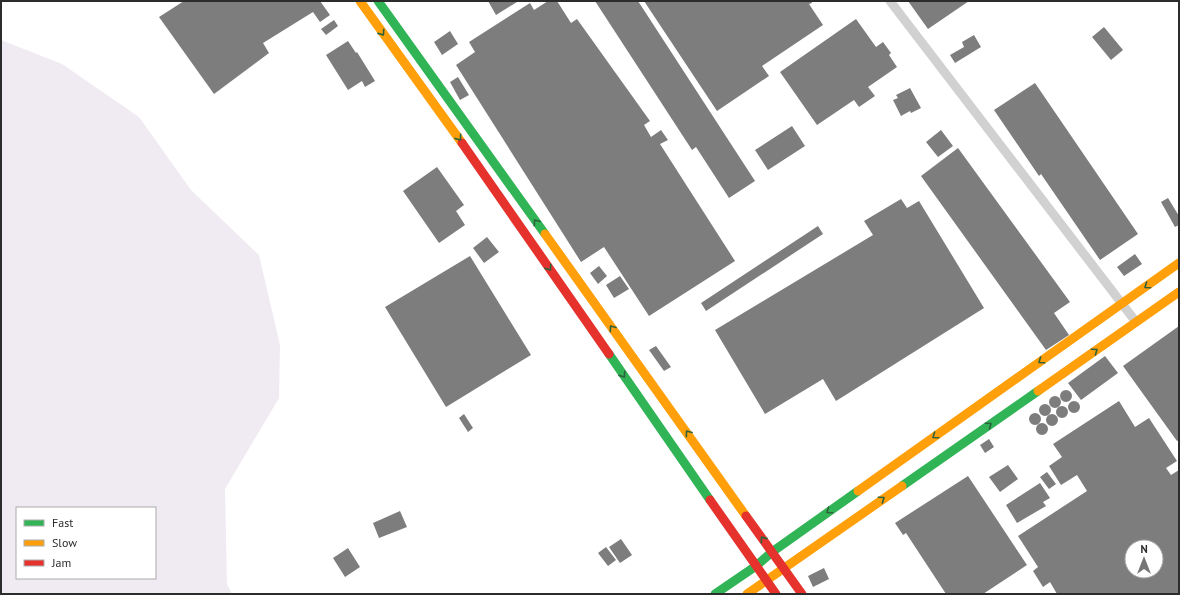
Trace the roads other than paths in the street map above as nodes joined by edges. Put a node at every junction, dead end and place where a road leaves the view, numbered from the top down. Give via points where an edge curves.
1 (360, 1) edge
2 (378, 1) edge
3 (890, 1) edge
4 (1179, 263) edge
5 (1179, 292) edge
6 (1122, 303) junction
7 (1136, 322) junction
8 (772, 552) junction
9 (756, 566) junction
10 (784, 568) junction
11 (766, 580) junction
12 (715, 594) edge
13 (747, 594) edge
14 (776, 594) edge
15 (802, 594) edge

1 -> 9 street via 472,156
8 -> 2 street
3 - 6 street
4 -> 6 street
5 - 7 street
6 - 7 street
6 -> 8 street
10 -> 7 street
8 - 9 street
8 - 10 street
9 - 11 street
9 - 12 street
10 - 11 street
10 - 15 street
11 - 13 street
11 - 14 street

